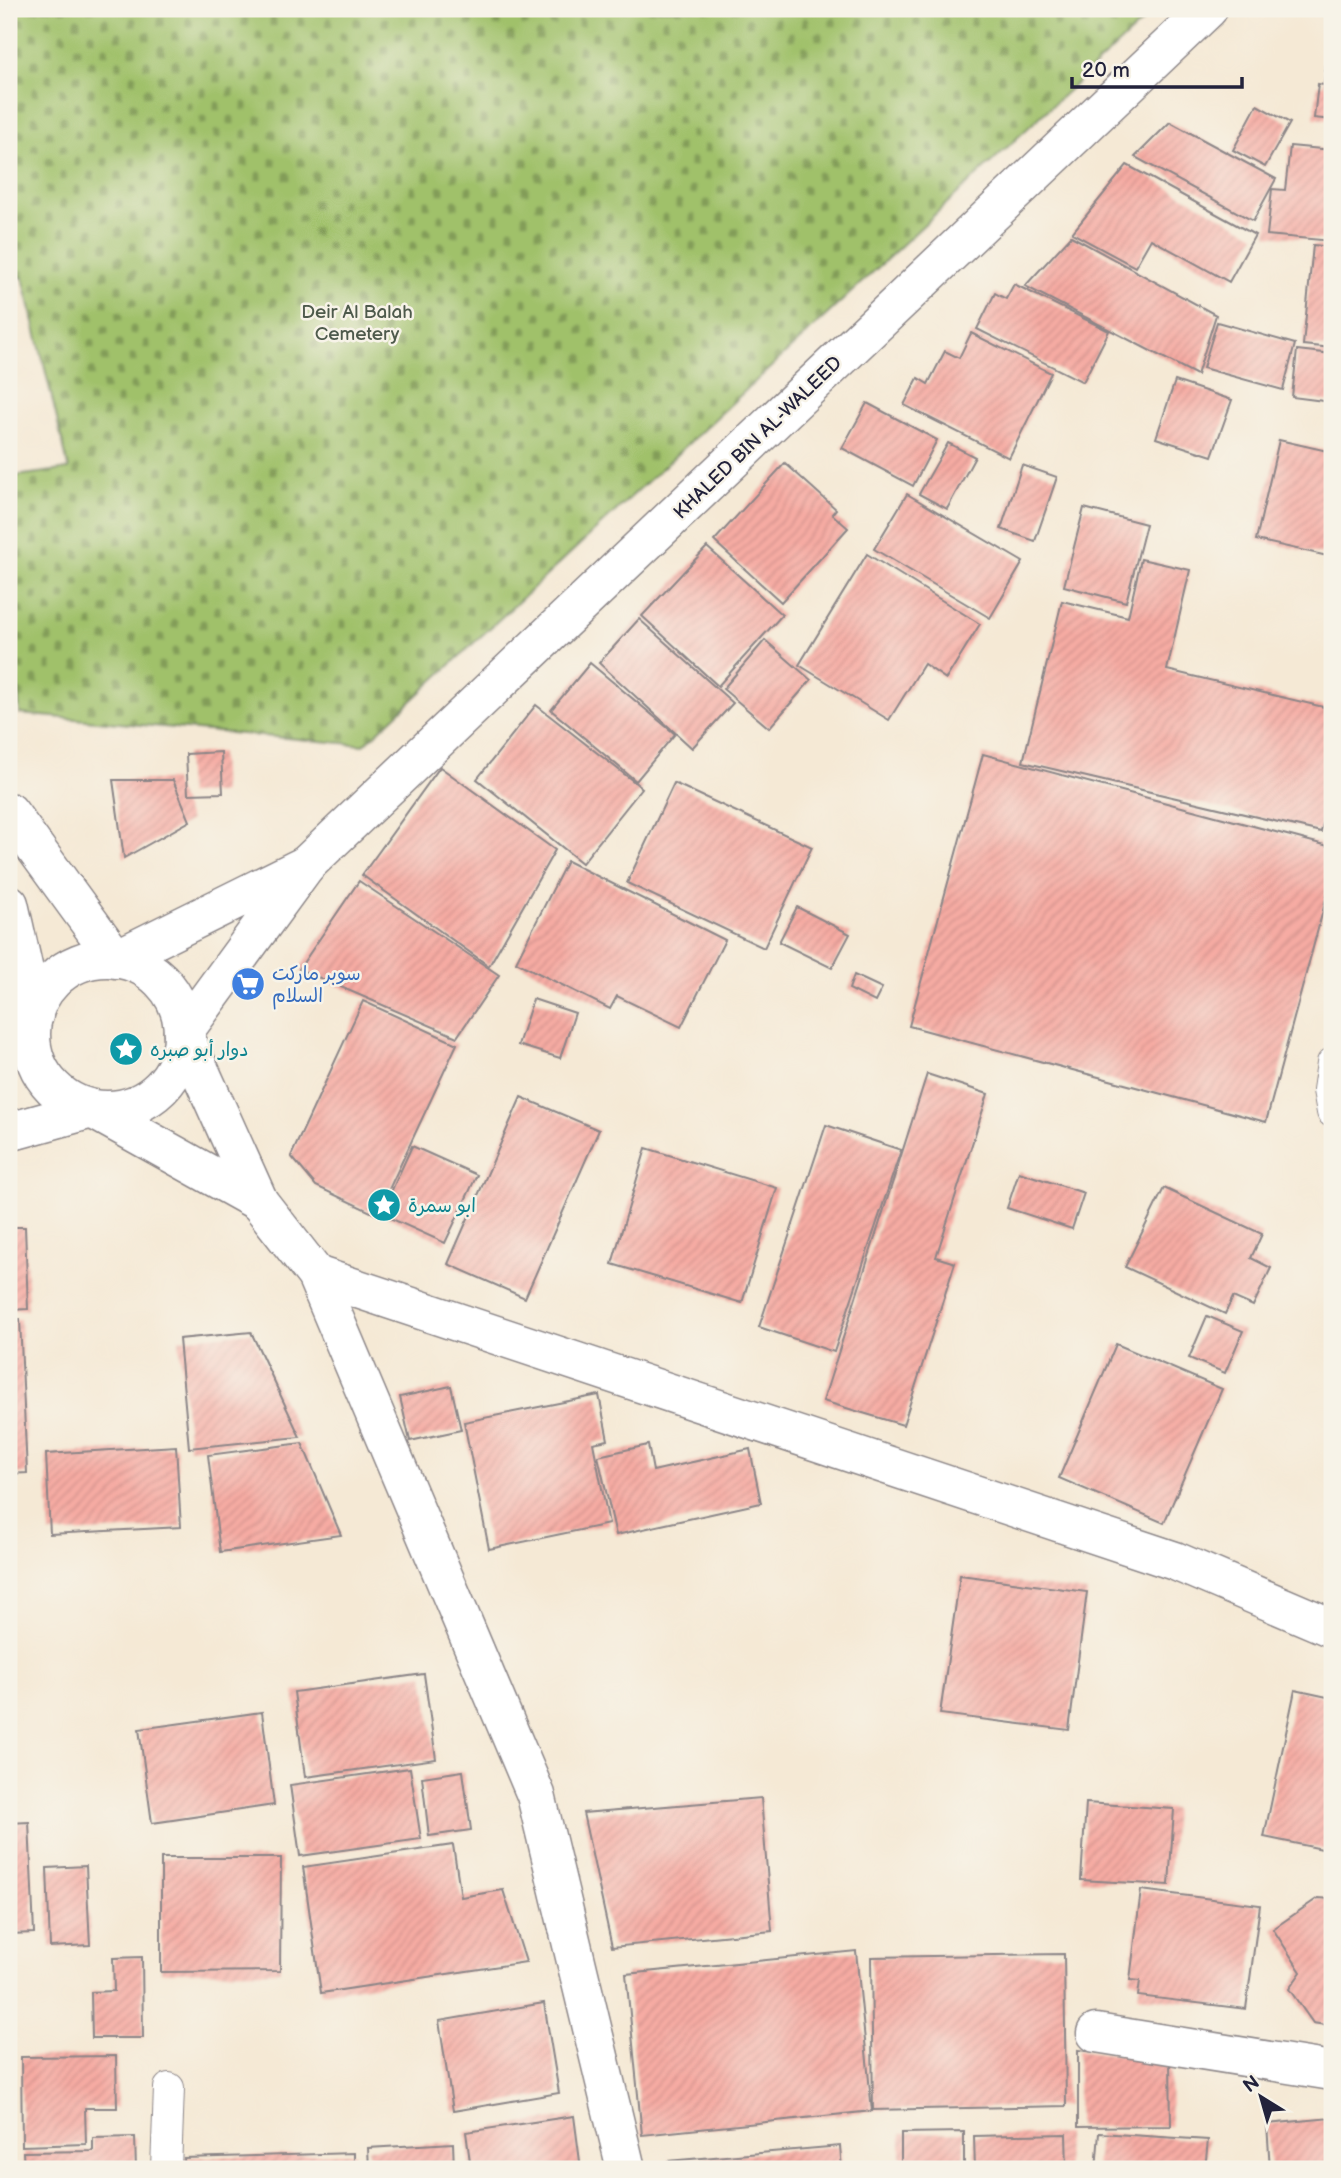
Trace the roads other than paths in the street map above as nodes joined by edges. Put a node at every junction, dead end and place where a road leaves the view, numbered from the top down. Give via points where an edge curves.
1 (1208, 9) edge
2 (9, 812) edge
3 (306, 865) junction
4 (9, 904) edge
5 (116, 959) junction
6 (21, 1026) edge
7 (183, 1034) junction
8 (1332, 1063) edge
9 (92, 1109) junction
10 (1332, 1112) edge
11 (9, 1132) edge
12 (259, 1202) junction
13 (316, 1275) junction
14 (1332, 1628) edge
15 (1096, 2033) dead end
16 (1332, 2071) edge
17 (169, 2088) dead end
18 (166, 2169) edge
19 (626, 2169) edge

1 - 3 street, KHALED BIN AL-WALEED
2 - 5 street
3 - 5 street
3 - 7 street
4 - 6 street
5 - 6 street via 87,961 65,971 46,988
5 - 7 street via 157,976 173,996
6 - 9 street via 31,1036 36,1061 48,1083 68,1100
7 - 9 street via 176,1067 161,1087 141,1102 117,1110
7 - 12 street
8 - 10 lane via 1328,1090
9 - 11 street
9 - 12 street
12 - 13 street
13 - 14 street via 1175,1561
13 - 19 street via 536,1795
15 - 16 street
17 - 18 lane

